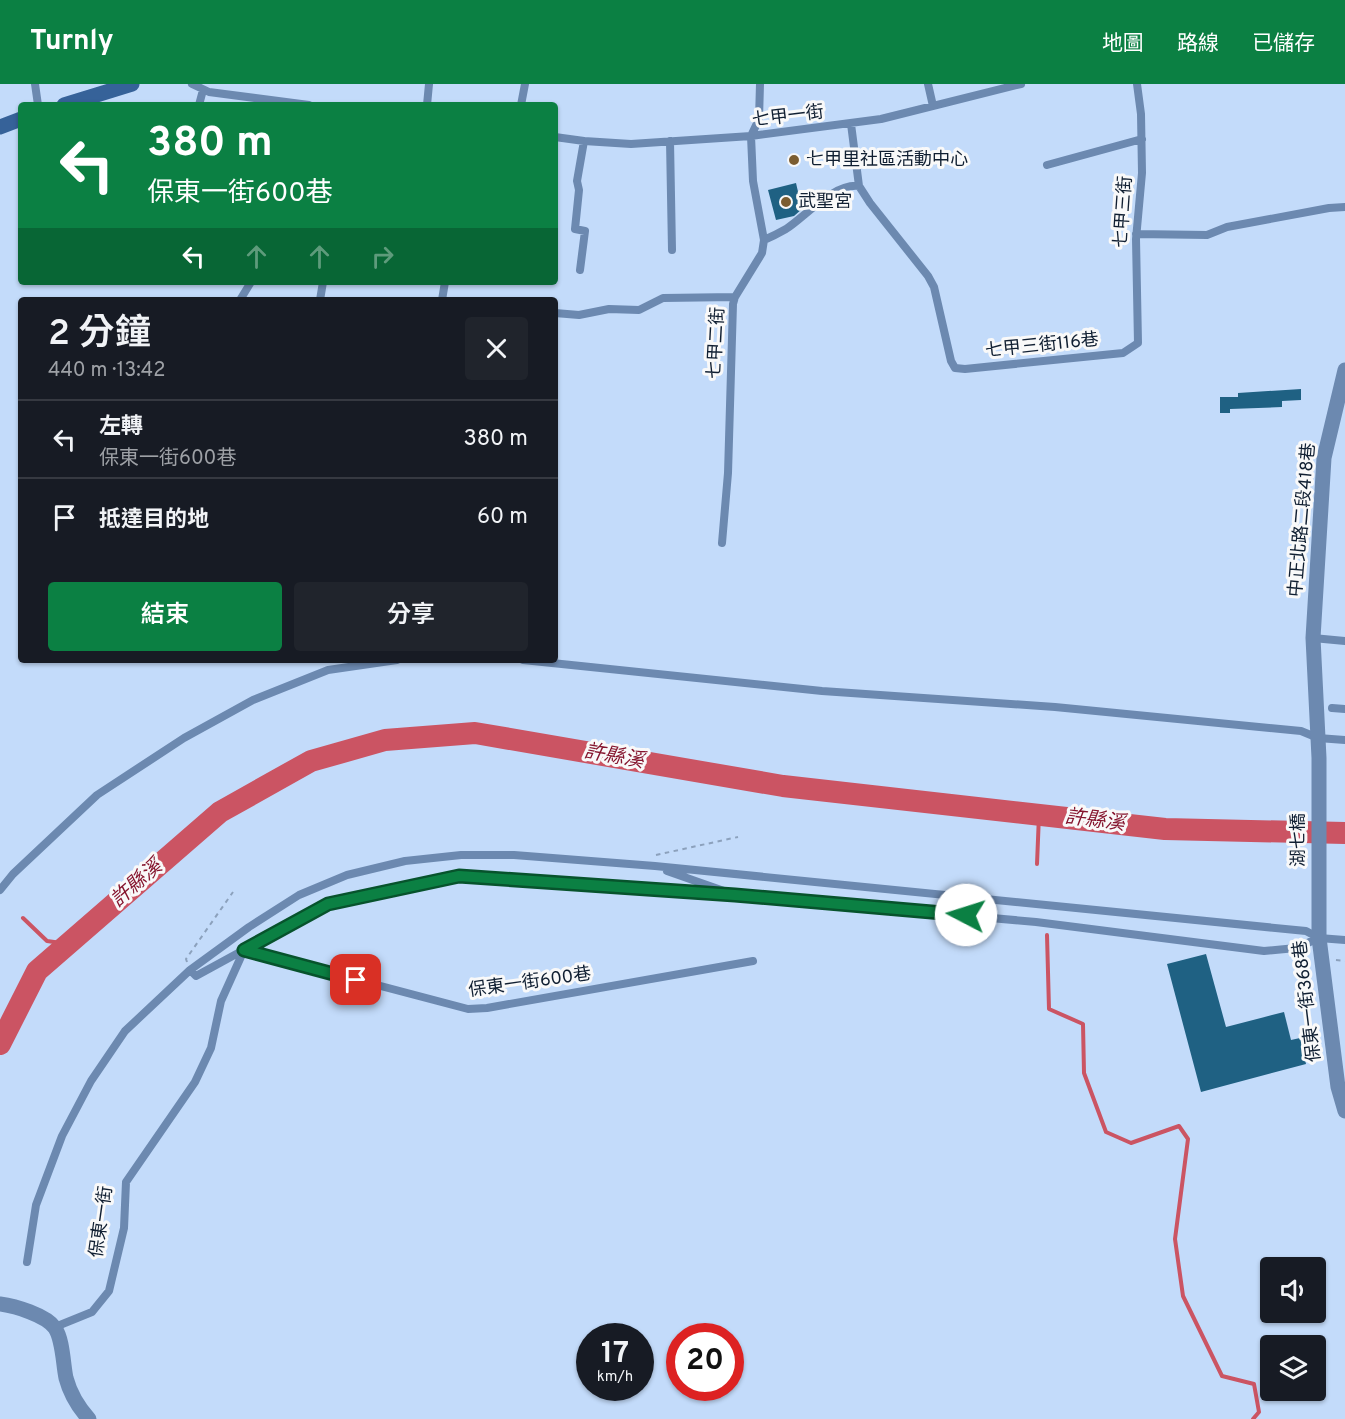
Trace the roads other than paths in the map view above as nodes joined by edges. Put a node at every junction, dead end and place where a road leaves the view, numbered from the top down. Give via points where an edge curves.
1 (35, 84) edge
2 (132, 84) edge
3 (192, 84) edge
4 (429, 84) edge
5 (525, 84) edge
6 (760, 84) edge
7 (928, 84) edge
8 (1021, 84) edge
9 (1137, 84) edge
10 (202, 90) junction
11 (38, 102) edge
12 (74, 102) edge
13 (200, 102) edge
14 (279, 102) edge
15 (426, 102) edge
16 (522, 102) edge
17 (933, 106) junction
18 (18, 120) edge
19 (851, 124) junction
20 (0, 127) edge
21 (751, 136) junction
22 (558, 137) edge
23 (1142, 139) junction
24 (584, 141) junction
25 (670, 141) junction
26 (1047, 165) dead end
27 (859, 186) junction
28 (1345, 207) edge
29 (1136, 234) junction
30 (764, 240) junction
31 (672, 250) dead end
32 (580, 270) dead end
33 (735, 297) junction
34 (558, 313) edge
35 (1138, 343) joint
36 (1345, 370) edge
37 (722, 543) dead end
38 (1313, 638) junction
39 (1345, 640) edge
40 (376, 663) edge
41 (552, 663) edge
42 (1332, 708) dead end
43 (1345, 709) edge
44 (1318, 738) junction
45 (1345, 740) edge
46 (655, 866) junction
47 (0, 890) edge
48 (735, 895) junction
49 (1319, 921) joint
50 (1319, 938) junction
51 (1345, 939) edge
52 (244, 950) junction
53 (753, 961) dead end
54 (190, 970) junction
55 (1345, 1111) edge
56 (27, 1262) dead end
57 (7, 1305) edge
58 (55, 1328) junction
59 (89, 1419) edge

1 - 11 lane
2 - 12 main road
3 - 10 lane
4 - 15 lane
5 - 16 lane
6 - 21 lane via 759,119
7 - 17 lane
8 - 17 lane, 七甲一街
9 - 23 lane, 七甲三街
10 - 13 lane
10 - 14 lane
17 - 19 lane, 七甲一街
18 - 20 main road
19 - 21 lane, 七甲一街
19 - 27 lane
21 - 25 lane, 七甲一街
21 - 30 lane via 753,181
22 - 24 lane, 七甲一街
23 - 26 lane
23 - 29 lane, 七甲三街
24 - 25 lane, 七甲一街
24 - 32 lane via 575,229 585,231
25 - 31 lane
27 - 30 lane via 851,185 823,200
27 - 35 lane, 七甲三街116巷 via 934,287 955,368 1123,352
28 - 29 lane via 1227,227 1208,235
29 - 35 lane, 七甲三街
30 - 33 lane, 七甲二街 via 762,253
33 - 34 lane via 663,298 639,310
33 - 37 lane, 七甲二街
36 - 38 street, 中正北路二段418巷 via 1324,458
38 - 39 lane
38 - 44 street
40 - 47 lane via 328,670 253,700 184,738 97,795
41 - 44 lane via 822,691 1056,707 1301,731
42 - 43 lane
44 - 45 lane
44 - 49 street, 湖七橋
46 - 48 lane
46 - 50 lane via 1212,920 1306,931
46 - 54 lane via 514,855 405,861 346,875 299,895
48 - 50 lane via 1036,922 1264,951 1296,948
48 - 52 lane via 459,876 328,904
49 - 50 street, 保東一街368巷
50 - 51 lane
50 - 55 street, 保東一街368巷 via 1338,1087
52 - 53 lane, 保東一街600巷 via 468,1009
52 - 54 lane via 196,976
52 - 58 lane, 保東一街 via 221,1001 211,1048 195,1082 126,1182 124,1228 109,1291 92,1312
54 - 56 lane via 125,1031 91,1081 63,1136 36,1205
57 - 58 street via 36,1314
58 - 59 street via 66,1380 79,1408

